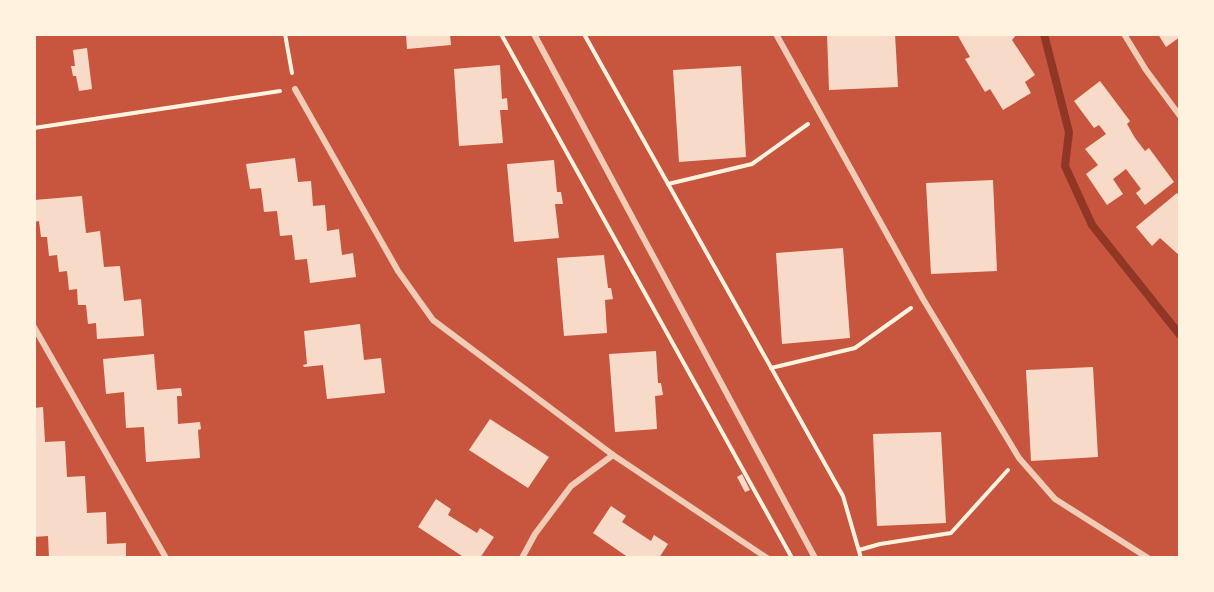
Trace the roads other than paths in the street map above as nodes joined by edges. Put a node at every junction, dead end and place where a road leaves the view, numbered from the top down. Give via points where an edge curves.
1 (534, 34) edge
2 (777, 34) edge
3 (1124, 34) edge
4 (295, 89) road end
5 (1179, 116) edge
6 (34, 327) edge
7 (613, 455) junction
8 (166, 558) edge
9 (522, 558) edge
10 (767, 558) edge
11 (815, 558) edge
12 (1148, 558) edge

1 - 11 street
2 - 12 street via 923,299 1019,458 1055,499
3 - 5 street
4 - 7 street via 398,271 433,320
6 - 8 street
7 - 9 street via 571,486
7 - 10 street

